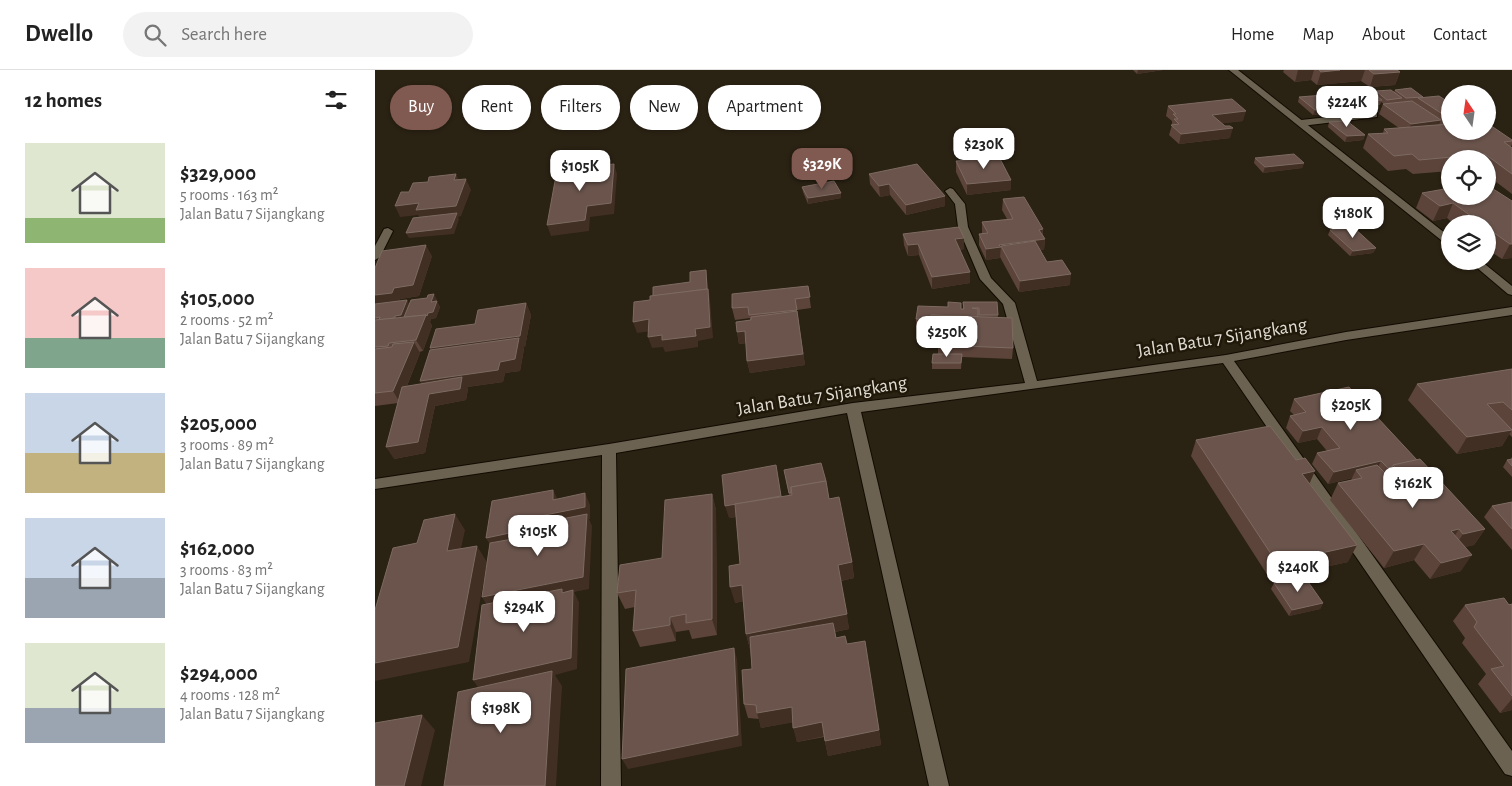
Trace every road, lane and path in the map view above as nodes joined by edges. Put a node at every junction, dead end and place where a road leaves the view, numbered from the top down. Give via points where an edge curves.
1 (1233, 70) edge
2 (1374, 115) dead end
3 (1301, 123) junction
4 (950, 191) dead end
5 (388, 231) dead end
6 (1441, 235) edge
7 (375, 257) edge
8 (1485, 270) edge
9 (1512, 292) edge
10 (1512, 311) edge
11 (1226, 359) junction
12 (1031, 386) junction
13 (853, 408) junction
14 (609, 449) junction
15 (375, 484) edge
16 (1512, 767) edge
17 (611, 786) edge
18 (939, 786) edge

1 - 3 street
2 - 3 street
3 - 6 street
4 - 12 street via 960,204 963,227 986,278 1009,303
5 - 7 street
8 - 9 street
10 - 11 street, Jalan Batu 7 Sijangkang via 1346,336
11 - 12 street, Jalan Batu 7 Sijangkang
11 - 16 street
12 - 13 street, Jalan Batu 7 Sijangkang
13 - 14 street, Jalan Batu 7 Sijangkang
13 - 18 street
14 - 15 street, Jalan Batu 7 Sijangkang
14 - 17 street

